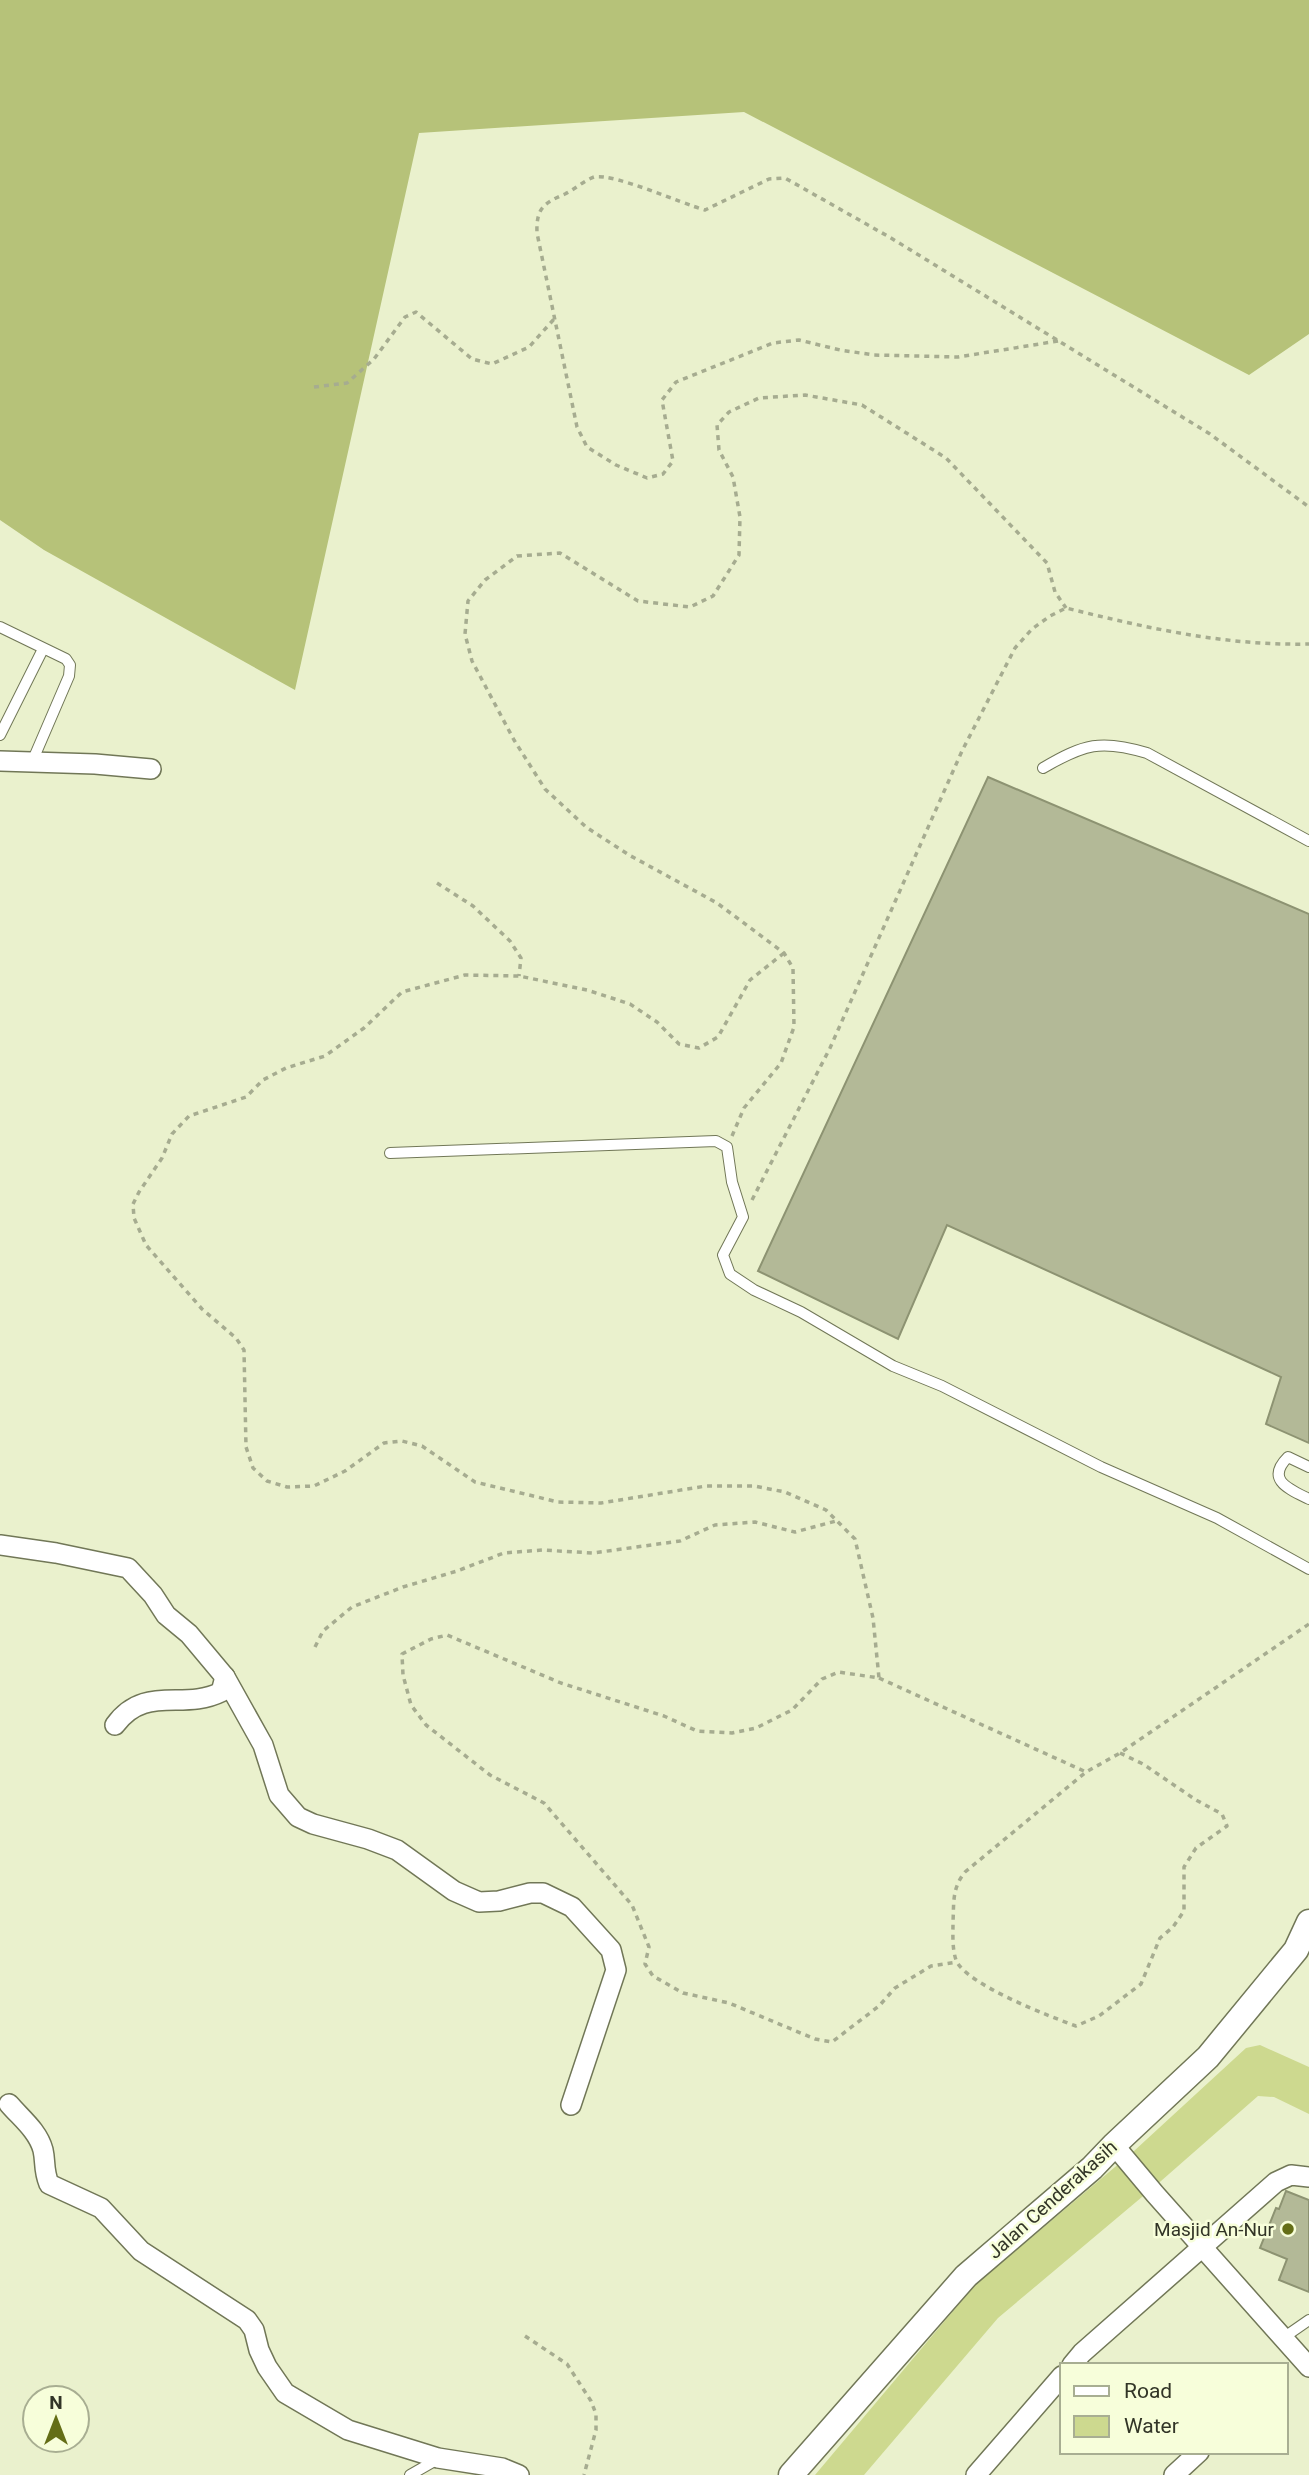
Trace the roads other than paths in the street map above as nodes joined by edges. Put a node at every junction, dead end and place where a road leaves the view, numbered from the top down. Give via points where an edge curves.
1 (0, 627) edge
2 (43, 649) junction
3 (0, 735) edge
4 (0, 761) edge
5 (32, 762) junction
6 (1043, 768) dead end
7 (151, 769) dead end
8 (1309, 841) edge
9 (390, 1153) dead end
10 (1309, 1467) edge
11 (1309, 1499) edge
12 (0, 1545) edge
13 (1309, 1569) edge
14 (225, 1677) junction
15 (115, 1725) dead end
16 (1309, 1922) edge
17 (1302, 1952) edge
18 (9, 2104) dead end
19 (571, 2105) dead end
20 (1117, 2150) junction
21 (1309, 2177) edge
22 (1203, 2248) junction
23 (1309, 2320) edge
24 (1283, 2338) junction
25 (1074, 2363) edge
26 (1299, 2365) edge
27 (1060, 2378) edge
28 (1197, 2454) edge
29 (439, 2458) junction
30 (410, 2475) edge
31 (519, 2475) edge
32 (791, 2475) edge
33 (976, 2475) edge
34 (1174, 2475) edge

1 - 2 lane
2 - 3 lane
2 - 5 lane via 66,659 69,676
4 - 5 street
5 - 7 street
6 - 8 lane via 1075,749 1126,747 1147,753
9 - 13 lane via 716,1141 727,1147 743,1217 723,1255 730,1274 893,1366 1217,1518
10 - 11 lane via 1288,1457 1279,1466 1278,1476 1286,1488
12 - 14 street via 128,1568
14 - 15 street via 220,1692 207,1699 134,1705
14 - 19 street via 263,1745 279,1795 298,1817 397,1850 454,1891 479,1902 542,1893 572,1907 611,1950 616,1970
16 - 17 street, Jalan Cenderakasih
17 - 20 street, Jalan Cenderakasih
18 - 29 street via 38,2136 49,2184 101,2208 141,2251 247,2320 267,2367 285,2393 348,2430
20 - 22 street
20 - 32 street, Jalan Cenderakasih via 966,2276
21 - 22 street via 1291,2175 1276,2182
22 - 24 street
22 - 25 street
23 - 24 lane
24 - 26 street
27 - 33 street
28 - 34 street
29 - 30 lane
29 - 31 street

